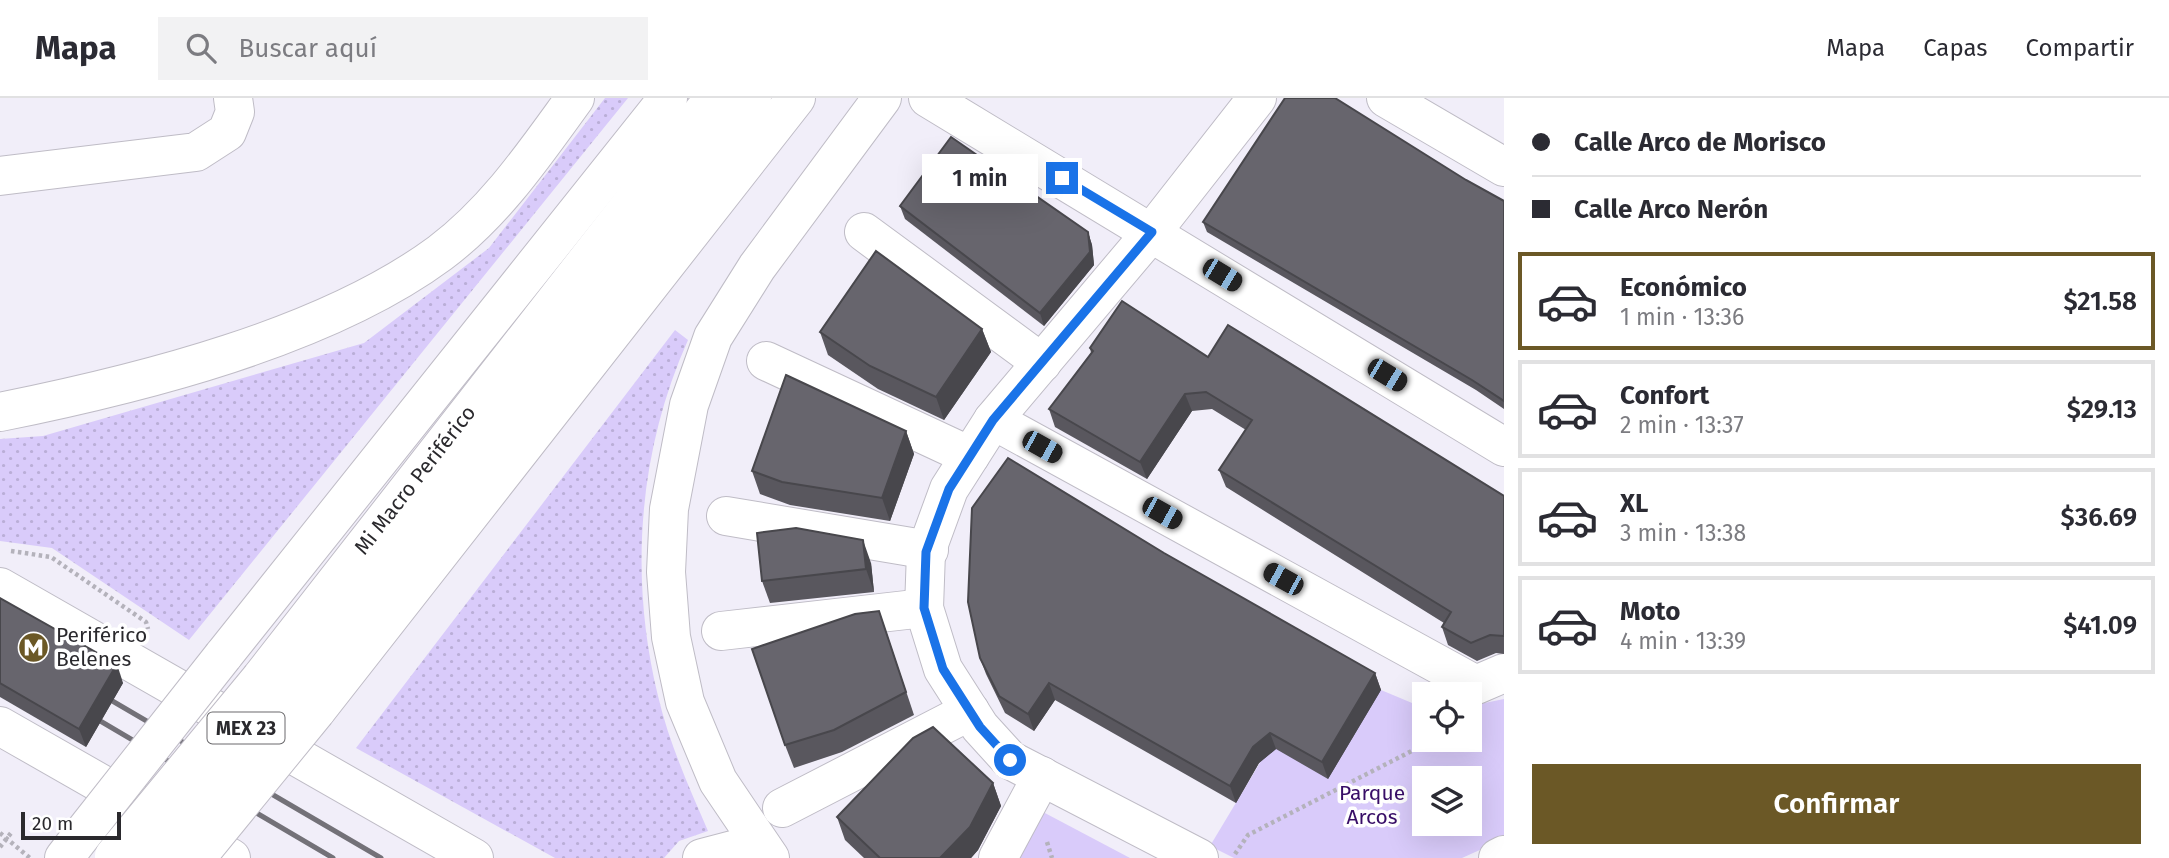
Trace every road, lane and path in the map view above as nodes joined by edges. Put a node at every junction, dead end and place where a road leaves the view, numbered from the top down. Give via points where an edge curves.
1 (233, 98) edge
2 (575, 98) edge
3 (668, 98) edge
4 (714, 98) edge
5 (752, 98) edge
6 (796, 98) edge
7 (882, 98) edge
8 (928, 98) edge
9 (1257, 98) edge
10 (1386, 98) edge
11 (1504, 167) edge
12 (0, 176) edge
13 (864, 232) dead end
14 (1152, 232) junction
15 (765, 361) dead end
16 (1042, 363) junction
17 (0, 412) edge
18 (993, 420) junction
19 (1504, 447) edge
20 (970, 456) junction
21 (726, 516) dead end
22 (0, 549) edge
23 (929, 550) junction
24 (0, 587) edge
25 (924, 608) junction
26 (721, 631) dead end
27 (149, 634) dead end
28 (1490, 679) edge
29 (288, 694) junction
30 (970, 711) junction
31 (0, 726) edge
32 (1412, 751) edge
33 (1026, 768) junction
34 (782, 808) dead end
35 (0, 833) edge
36 (11, 834) dead end
37 (0, 847) edge
38 (72, 847) edge
39 (764, 850) edge
40 (1504, 855) edge
41 (113, 857) edge
42 (30, 858) edge
43 (156, 858) edge
44 (196, 858) edge
45 (231, 858) edge
46 (474, 858) edge
47 (702, 858) edge
48 (998, 858) edge
49 (1199, 858) edge
50 (1234, 858) edge
51 (1498, 858) edge

1 - 12 main road via 235,112 227,132 196,152
2 - 17 main road via 507,191 440,252 351,307 188,364
3 - 38 main road, bridge
4 - 29 main road, Mi Macro Periférico
5 - 29 main road, Mi Macro Periférico
6 - 29 main road
7 - 39 main road via 757,267 713,337 689,405 669,509 666,572 671,637 685,702 718,781
8 - 14 main road
9 - 14 main road
10 - 11 main road
13 - 16 main road
14 - 16 main road
14 - 19 main road
15 - 20 main road
16 - 18 main road
18 - 20 main road
18 - 28 main road
20 - 23 main road via 949,489
21 - 23 main road
22 - 27 path via 51,557 146,621
23 - 25 main road
24 - 46 main road, MEX 23
25 - 26 main road
25 - 30 main road via 943,669
29 - 41 main road, Mi Macro Periférico, bridge
29 - 43 main road, Mi Macro Periférico, bridge
29 - 44 main road, bridge
30 - 33 main road
30 - 34 main road
31 - 45 main road
32 - 50 path via 1248,835
33 - 48 main road
33 - 49 main road
35 - 42 path, bridge
36 - 37 path
39 - 47 main road
40 - 51 main road

